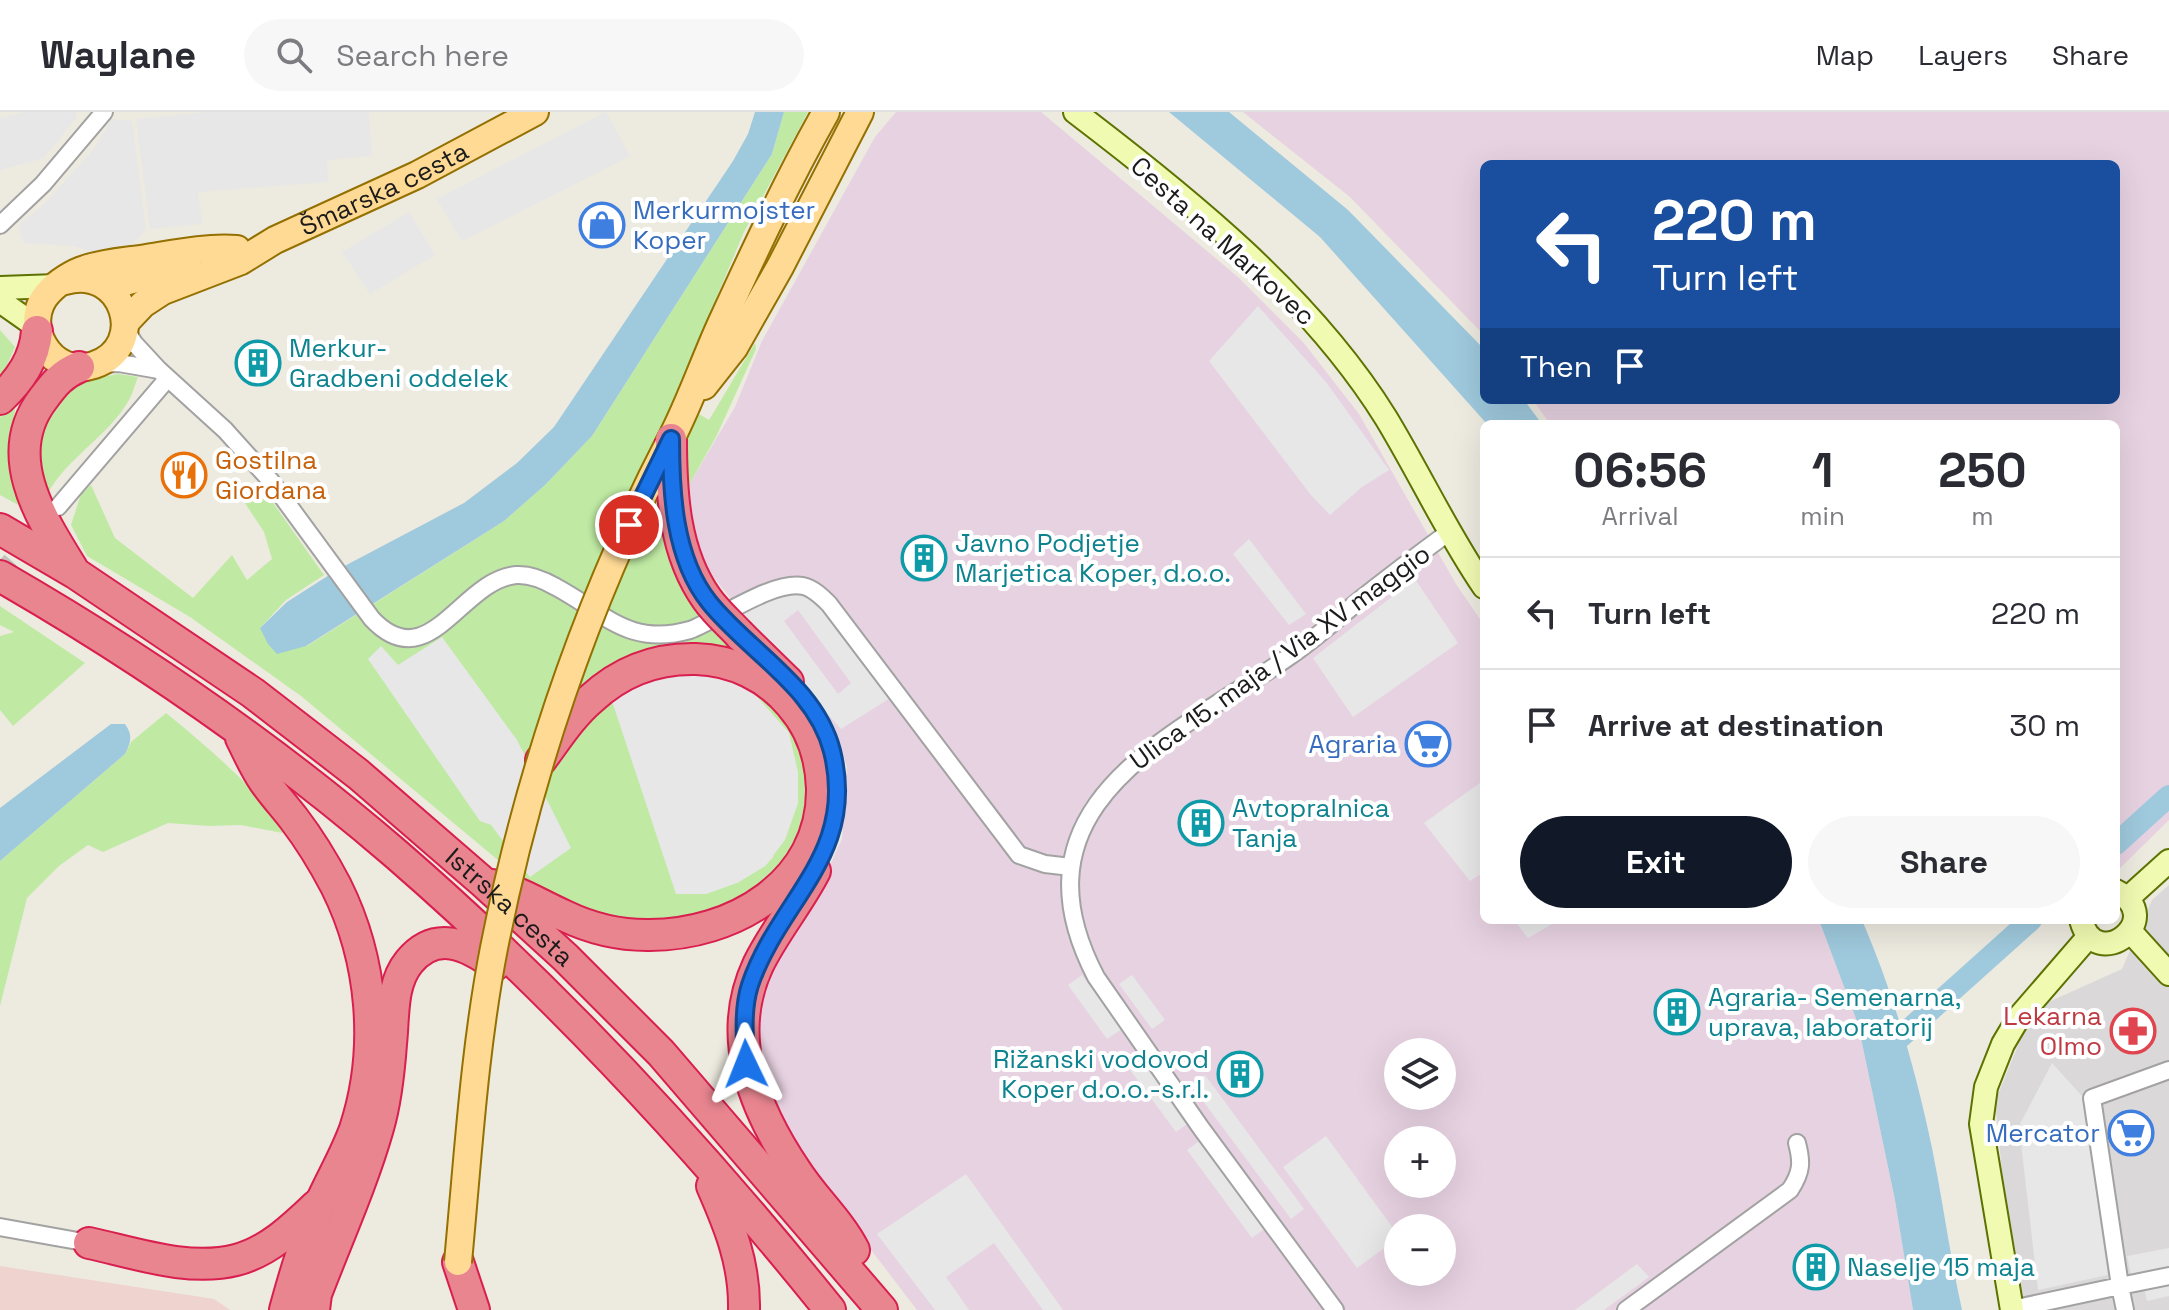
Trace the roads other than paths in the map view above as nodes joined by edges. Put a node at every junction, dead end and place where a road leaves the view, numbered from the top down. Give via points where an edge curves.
1 (104, 112) edge
2 (535, 112) edge
3 (826, 112) edge
4 (1075, 112) edge
5 (860, 115) edge
6 (0, 225) edge
7 (275, 240) junction
8 (237, 249) junction
9 (61, 284) junction
10 (107, 287) junction
11 (0, 288) edge
12 (0, 301) edge
13 (125, 325) junction
14 (37, 329) junction
15 (87, 366) junction
16 (163, 374) junction
17 (0, 399) edge
18 (687, 408) junction
19 (671, 439) junction
20 (58, 507) dead end
21 (0, 529) edge
22 (1449, 532) junction
23 (75, 573) junction
24 (0, 576) edge
25 (1480, 581) edge
26 (737, 622) junction
27 (236, 729) junction
28 (540, 762) junction
29 (2169, 861) edge
30 (1071, 867) junction
31 (484, 883) junction
32 (2122, 894) edge
33 (2085, 928) edge
34 (2131, 932) junction
35 (2169, 974) edge
36 (553, 1000) junction
37 (2169, 1070) edge
38 (1797, 1143) dead end
39 (697, 1156) junction
40 (321, 1201) junction
41 (0, 1227) edge
42 (89, 1243) joint
43 (458, 1262) junction
44 (2169, 1276) edge
45 (2120, 1286) junction
46 (875, 1300) edge
47 (285, 1310) edge
48 (314, 1310) edge
49 (455, 1310) edge
50 (474, 1310) edge
51 (744, 1310) edge
52 (830, 1310) edge
53 (1335, 1310) edge
54 (1626, 1310) edge
55 (2012, 1310) edge
56 (2125, 1310) edge

1 - 6 street
2 - 7 main road, Šmarska cesta via 417,175
3 - 18 main road via 739,287
4 - 22 street, Cesta na Markovec via 1263,270 1322,331 1385,417
5 - 18 main road via 734,348
7 - 8 main road
7 - 13 main road via 241,261 163,291
8 - 9 main road via 209,248 110,263 86,268
8 - 10 main road
9 - 10 main road via 90,279
9 - 11 street
9 - 14 main road via 43,300
10 - 13 main road via 122,307
12 - 14 street
13 - 15 main road via 117,349
13 - 16 street
14 - 15 main road via 51,356 68,365
14 - 17 highway via 27,366
15 - 16 street via 119,363
15 - 23 highway via 63,374 31,413 24,437 33,502
16 - 20 street
16 - 26 street via 270,480 386,633 410,639 435,629 476,593 519,575 539,578 633,633 676,634 707,623
18 - 19 main road
19 - 26 highway, bridge via 682,546 709,602
19 - 28 main road, bridge via 610,567
21 - 23 highway, Istrska cesta
22 - 25 street, Cesta na Markovec
22 - 30 street, Ulica 15. maja / Via XV maggio via 1292,655 1139,757 1091,812 1079,832
23 - 31 highway, Istrska cesta via 253,693 358,774
24 - 27 highway, Istrska cesta via 72,617
26 - 30 street via 787,586 804,586 819,594 1019,855
26 - 46 highway via 811,705 832,751 838,794 829,844 749,988 744,1022 749,1082 776,1140 846,1236
27 - 36 highway, Istrska cesta via 396,854
27 - 40 highway via 264,781 335,885 370,997 369,1051 355,1128
28 - 31 highway via 590,700 645,665 676,658 733,665 773,686 804,719 822,772 818,827 785,885 741,915 672,935 623,934 589,925
28 - 43 main road, bridge via 494,950 473,1091
29 - 32 street
30 - 53 street, Ulica 15. maja / Via XV maggio via 1071,905 1096,977
31 - 46 highway, Istrska cesta via 661,1053
32 - 34 street via 2134,905
33 - 34 street via 2099,943 2109,944
33 - 55 street via 2019,1017 1986,1087 1981,1124
34 - 35 street
36 - 39 highway, Istrska cesta
36 - 48 highway via 455,942 411,959 396,988 379,1124
37 - 45 street via 2092,1098
38 - 54 street via 1802,1162 1790,1190
39 - 51 highway via 735,1240 745,1281
39 - 52 highway, Istrska cesta
40 - 42 highway via 287,1233 236,1260 156,1258
40 - 47 highway
41 - 42 street
43 - 49 main road
43 - 50 highway
44 - 45 street
45 - 55 street
45 - 56 street

